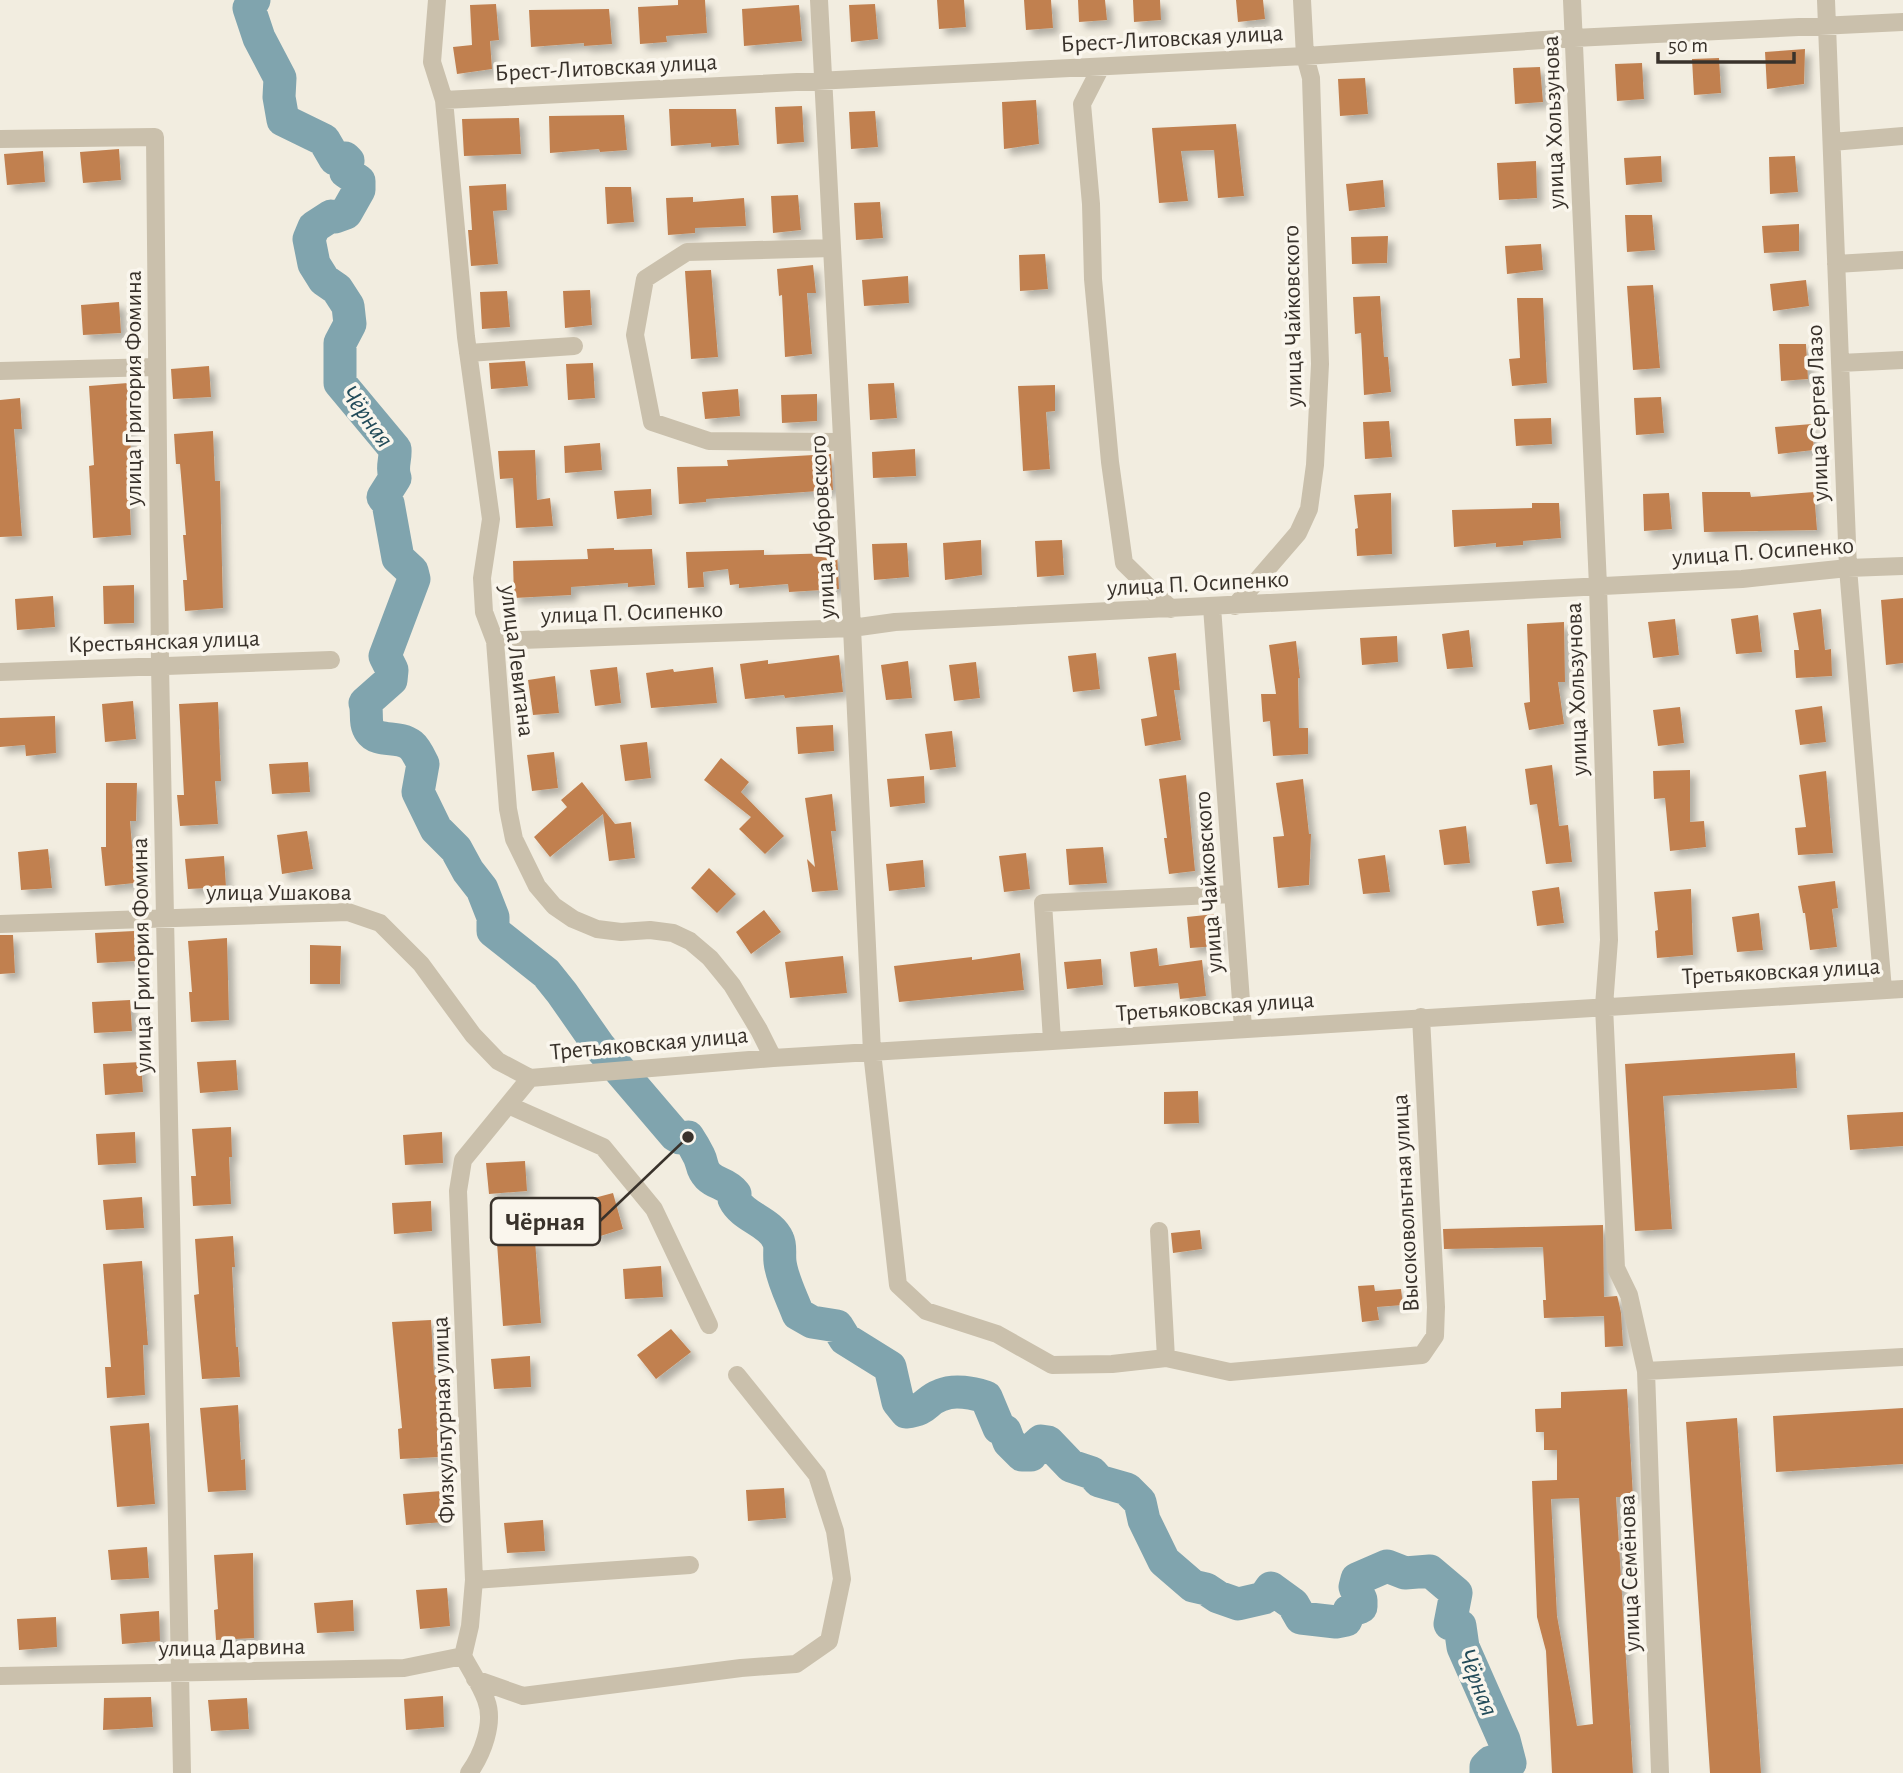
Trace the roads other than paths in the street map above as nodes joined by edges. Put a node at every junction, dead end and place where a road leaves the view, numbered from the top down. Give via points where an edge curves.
1 (437, 0) edge
2 (819, 0) edge
3 (1302, 0) edge
4 (1572, 0) edge
5 (1826, 0) edge
6 (1903, 22) edge
7 (1827, 27) junction
8 (1574, 38) junction
9 (1305, 56) junction
10 (1101, 66) junction
11 (823, 80) junction
12 (444, 100) junction
13 (1903, 136) edge
14 (0, 139) edge
15 (1832, 142) junction
16 (832, 248) junction
17 (1903, 260) edge
18 (1836, 264) junction
19 (574, 346) dead end
20 (468, 353) junction
21 (1903, 360) edge
22 (1840, 363) junction
23 (157, 367) junction
24 (0, 371) edge
25 (842, 442) junction
26 (1903, 566) edge
27 (1848, 568) junction
28 (1598, 586) junction
29 (1235, 606) junction
30 (1212, 607) junction
31 (1171, 609) junction
32 (852, 628) junction
33 (495, 641) junction
34 (331, 660) dead end
35 (160, 665) junction
36 (0, 672) edge
37 (1233, 894) junction
38 (165, 918) junction
39 (0, 924) edge
40 (1903, 989) edge
41 (1883, 990) junction
42 (1604, 1006) junction
43 (1421, 1017) junction
44 (1243, 1028) junction
45 (1052, 1041) junction
46 (872, 1052) junction
47 (773, 1058) junction
48 (530, 1078) junction
49 (508, 1105) junction
50 (1159, 1231) dead end
51 (709, 1325) dead end
52 (1903, 1357) edge
53 (1166, 1359) junction
54 (1646, 1371) junction
55 (737, 1375) dead end
56 (690, 1565) dead end
57 (474, 1580) junction
58 (463, 1656) junction
59 (179, 1672) junction
60 (0, 1676) edge
61 (475, 1679) junction
62 (182, 1773) edge
63 (469, 1773) edge
64 (1660, 1773) edge

1 - 12 street, улица Левитана via 432,62
2 - 11 street, улица Дубровского
3 - 9 street, улица Чайковского
4 - 8 street, улица Хользунова
5 - 7 street, улица Сергея Лазо
6 - 7 street, Брест-Литовская улица
7 - 8 street, Брест-Литовская улица
7 - 15 street, улица Сергея Лазо
8 - 9 street, Брест-Литовская улица
8 - 28 street, улица Хользунова
9 - 10 street, Брест-Литовская улица
9 - 29 street, улица Чайковского via 1311,78 1320,364 1315,465 1309,509 1298,533
10 - 11 street, Брест-Литовская улица
10 - 31 street via 1082,104 1110,462 1124,563
11 - 12 street, Брест-Литовская улица
11 - 16 street, улица Дубровского
12 - 20 street, улица Левитана
13 - 15 street
14 - 23 street, улица Григория Фомина via 155,137
15 - 18 street, улица Сергея Лазо
16 - 25 street, улица Дубровского
16 - 25 street via 687,252 645,279 635,335 652,422 709,441
17 - 18 street
18 - 22 street, улица Сергея Лазо
19 - 20 street
20 - 33 street, улица Левитана via 491,519 482,579 484,612
21 - 22 street
22 - 27 street, улица Сергея Лазо
23 - 24 street
23 - 35 street, улица Григория Фомина
25 - 32 street, улица Дубровского
26 - 27 street, улица П. Осипенко
27 - 28 street, улица П. Осипенко
27 - 41 street, улица Сергея Лазо
28 - 29 street, улица П. Осипенко
28 - 42 street, улица Хользунова via 1609,940
29 - 30 street, улица П. Осипенко
30 - 31 street, улица П. Осипенко
30 - 37 street, улица Чайковского
31 - 32 street, улица П. Осипенко
32 - 33 street, улица П. Осипенко
32 - 46 street, улица Дубровского
33 - 47 street, улица Левитана via 508,809 514,839 537,886 554,906 597,929 650,930 690,941 732,985
34 - 35 street, Крестьянская улица
35 - 36 street, Крестьянская улица
35 - 38 street, улица Григория Фомина
37 - 44 street, улица Чайковского
37 - 45 street via 1043,903
38 - 39 street, улица Ушакова
38 - 48 street, улица Ушакова via 348,912 380,923 421,964 498,1061
38 - 59 street, улица Григория Фомина
40 - 41 street, Третьяковская улица
41 - 42 street, Третьяковская улица
42 - 43 street, Третьяковская улица
42 - 54 street, улица Хользунова via 1616,1268 1629,1295
43 - 44 street, Третьяковская улица
43 - 53 street, Высоковольтная улица via 1436,1307 1435,1336 1422,1355 1230,1372
44 - 45 street, Третьяковская улица
45 - 46 street, Третьяковская улица
46 - 47 street, Третьяковская улица
46 - 53 street, Высоковольтная улица via 898,1285 926,1311 997,1334 1052,1365
47 - 48 street, Третьяковская улица
48 - 49 street, Физкультурная улица
49 - 51 street via 603,1147 654,1209
49 - 57 street, Физкультурная улица via 463,1160 458,1191
50 - 53 street
52 - 54 street
54 - 64 street, улица Семёнова
55 - 61 street via 817,1475 835,1531 842,1579 829,1641 796,1664 523,1696
56 - 57 street
57 - 58 street, Физкультурная улица
58 - 59 street, улица Дарвина via 404,1668
58 - 61 street
59 - 60 street, улица Дарвина
59 - 62 street, улица Григория Фомина
61 - 63 street via 487,1702 487,1734 480,1758

